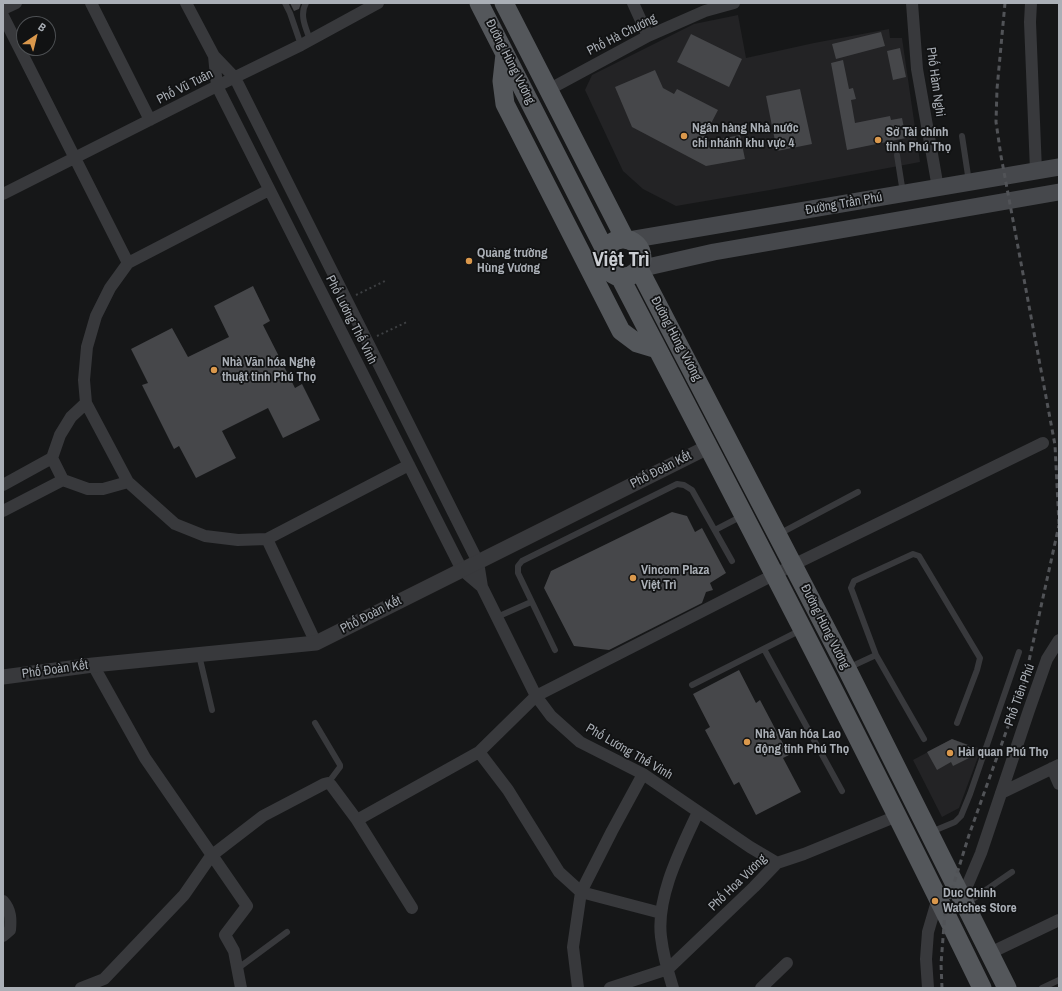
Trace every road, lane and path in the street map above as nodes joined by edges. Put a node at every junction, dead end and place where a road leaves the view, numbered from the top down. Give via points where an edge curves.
1 (16, 3) edge
2 (91, 3) edge
3 (186, 3) edge
4 (284, 3) edge
5 (306, 3) edge
6 (378, 3) edge
7 (480, 3) edge
8 (504, 3) edge
9 (633, 3) edge
10 (734, 3) edge
11 (912, 3) edge
12 (1031, 3) edge
13 (3, 9) edge
14 (3, 16) edge
15 (648, 36) junction
16 (305, 43) junction
17 (505, 54) junction
18 (214, 56) junction
19 (235, 78) junction
20 (217, 86) junction
21 (548, 90) junction
22 (150, 120) junction
23 (962, 136) dead end
24 (897, 155) dead end
25 (75, 158) junction
26 (1059, 167) edge
27 (1036, 171) junction
28 (970, 182) junction
29 (938, 188) junction
30 (269, 190) junction
31 (1059, 192) edge
32 (3, 194) edge
33 (904, 194) junction
34 (627, 239) junction
35 (605, 250) junction
36 (128, 263) junction
37 (639, 269) junction
38 (620, 277) junction
39 (385, 281) dead end
40 (346, 300) junction
41 (356, 319) junction
42 (407, 322) dead end
43 (339, 327) junction
44 (367, 341) junction
45 (657, 349) junction
46 (86, 403) junction
47 (1043, 443) dead end
48 (708, 447) junction
49 (52, 458) junction
50 (409, 465) junction
51 (62, 480) junction
52 (128, 482) junction
53 (3, 486) edge
54 (858, 492) dead end
55 (3, 510) edge
56 (743, 516) junction
57 (714, 530) junction
58 (778, 534) junction
59 (267, 539) junction
60 (732, 561) dead end
61 (478, 562) junction
62 (793, 565) junction
63 (462, 570) junction
64 (774, 574) junction
65 (482, 587) junction
66 (531, 602) junction
67 (497, 617) junction
68 (802, 629) junction
69 (1059, 640) edge
70 (316, 643) junction
71 (764, 649) junction
72 (555, 650) dead end
73 (1019, 652) dead end
74 (199, 655) junction
75 (876, 655) junction
76 (92, 666) junction
77 (847, 669) junction
78 (3, 677) edge
79 (692, 685) dead end
80 (536, 696) junction
81 (212, 710) dead end
82 (957, 723) dead end
83 (315, 724) dead end
84 (924, 739) dead end
85 (478, 752) junction
86 (1055, 767) edge
87 (643, 774) junction
88 (328, 783) junction
89 (1059, 784) edge
90 (842, 791) dead end
91 (1001, 792) junction
92 (698, 812) junction
93 (897, 816) junction
94 (357, 820) junction
95 (930, 832) junction
96 (211, 856) junction
97 (777, 863) junction
98 (1012, 872) dead end
99 (581, 892) junction
100 (938, 898) junction
101 (3, 901) edge
102 (964, 901) junction
103 (412, 908) dead end
104 (661, 913) junction
105 (1059, 920) edge
106 (287, 932) dead end
107 (3, 936) edge
108 (990, 953) junction
109 (787, 962) dead end
110 (237, 969) junction
111 (668, 969) junction
112 (1059, 980) edge
113 (106, 984) edge
114 (81, 988) edge
115 (241, 988) edge
116 (578, 988) edge
117 (610, 988) edge
118 (673, 988) edge
119 (761, 988) edge
120 (928, 988) edge
121 (982, 988) edge
122 (1007, 988) edge
123 (1042, 988) edge

1 - 13 street
2 - 22 street
3 - 18 street, Phố Lương Thế Vinh
4 - 16 lane
5 - 16 lane via 302,15
6 - 16 street, Phố Vũ Tuân
7 - 17 main road, Đường Hùng Vương
8 - 21 main road, Đường Hùng Vương
9 - 15 street
10 - 15 street, Phố Hà Chương via 705,11
11 - 29 street, Phố Hàm Nghi via 917,68
12 - 27 street
14 - 25 street
15 - 21 street, Phố Hà Chương
16 - 19 street, Phố Vũ Tuân
17 - 35 main road, Đường Hùng Vương
17 - 45 main road via 502,81 505,104 576,245 621,331 637,343
18 - 19 street, Phố Lương Thế Vinh
18 - 20 street, Phố Lương Thế Vinh
19 - 20 street, Phố Vũ Tuân
19 - 40 street, Phố Lương Thế Vinh
20 - 22 street, Phố Vũ Tuân
20 - 30 street, Phố Lương Thế Vinh
21 - 34 main road, Đường Hùng Vương
22 - 25 street, Phố Vũ Tuân
23 - 28 lane
24 - 33 lane
25 - 32 street, Phố Vũ Tuân
25 - 36 street
26 - 27 main road, Đường Trần Phú
27 - 28 main road, Đường Trần Phú
28 - 29 main road, Đường Trần Phú
29 - 33 main road, Đường Trần Phú
30 - 36 street
30 - 43 street, Phố Lương Thế Vinh
31 - 37 main road, Đường Trần Phú via 714,252
33 - 34 main road, Đường Trần Phú
34 - 35 main road via 613,241
34 - 37 main road via 636,244 641,252
35 - 38 main road via 606,267 612,274
36 - 46 street via 110,288 96,316 88,341 84,380
37 - 38 main road via 631,276
37 - 58 main road, Đường Hùng Vương
38 - 45 main road, Đường Hùng Vương
39 - 40 path
40 - 41 street, Phố Lương Thế Vinh
41 - 43 street
41 - 44 street, Phố Lương Thế Vinh
42 - 44 path
43 - 50 street, Phố Lương Thế Vinh
44 - 61 street, Phố Lương Thế Vinh
45 - 48 main road, Đường Hùng Vương
46 - 49 street via 71,417 60,435
46 - 52 street
47 - 62 street
48 - 56 main road, Đường Hùng Vương
48 - 61 street, Phố Đoàn Kết
49 - 51 street
49 - 53 street
50 - 59 street
50 - 63 street, Phố Lương Thế Vinh
51 - 52 street via 88,489 103,489
51 - 55 street
52 - 59 street via 174,524 205,536 238,540
54 - 58 lane
56 - 57 lane
56 - 64 main road, Đường Hùng Vương
57 - 60 lane
57 - 66 lane via 692,490 676,484 522,561 518,566 518,573
58 - 62 main road, Đường Hùng Vương
59 - 70 street
61 - 63 street, Phố Đoàn Kết
61 - 65 street, Phố Lương Thế Vinh
62 - 64 street
62 - 77 main road, Đường Hùng Vương
63 - 65 street, Phố Lương Thế Vinh
63 - 70 street, Phố Đoàn Kết
64 - 68 main road, Đường Hùng Vương
64 - 80 street
65 - 67 street, Phố Lương Thế Vinh
66 - 67 lane
66 - 72 lane
67 - 80 street, Phố Lương Thế Vinh
68 - 71 lane
68 - 93 main road, Đường Hùng Vương
69 - 91 street, Phố Tiên Phú via 1028,710
70 - 74 street, Phố Đoàn Kết
71 - 79 lane
71 - 90 lane
73 - 95 lane via 961,816 955,822
74 - 76 street, Phố Đoàn Kết
74 - 81 lane
75 - 77 lane
75 - 82 lane via 851,588 852,584 916,554 980,658
75 - 84 lane
76 - 78 street, Phố Đoàn Kết
76 - 96 street via 145,758
77 - 95 main road, Đường Hùng Vương
80 - 85 street
80 - 87 street, Phố Lương Thế Vinh via 551,716 580,742
83 - 88 lane via 340,764
85 - 94 street
85 - 99 street via 508,790 559,872
86 - 89 street
86 - 91 street
87 - 92 street, Phố Lương Thế Vinh
87 - 99 street
88 - 94 street
88 - 96 street via 263,816
91 - 102 street, Phố Tiên Phú
92 - 97 street, Phố Lương Thế Vinh
92 - 104 street via 679,852
93 - 97 street, Phố Hoa Vương
93 - 100 main road, Đường Hùng Vương
94 - 103 street
95 - 102 main road, Đường Hùng Vương
96 - 110 street via 247,906 225,935 234,951
96 - 113 street via 184,895
97 - 111 street, Phố Hoa Vương
98 - 102 lane
99 - 104 street
99 - 116 street via 573,948
100 - 120 street via 928,932
100 - 121 main road, Đường Hùng Vương
101 - 107 street via 11,918 10,930
102 - 108 main road, Đường Hùng Vương
104 - 111 street via 661,937
105 - 108 street
106 - 110 lane
108 - 122 main road, Đường Hùng Vương
109 - 119 street
110 - 115 street
111 - 117 street, Phố Hoa Vương
111 - 118 street
112 - 123 lane
113 - 114 street

